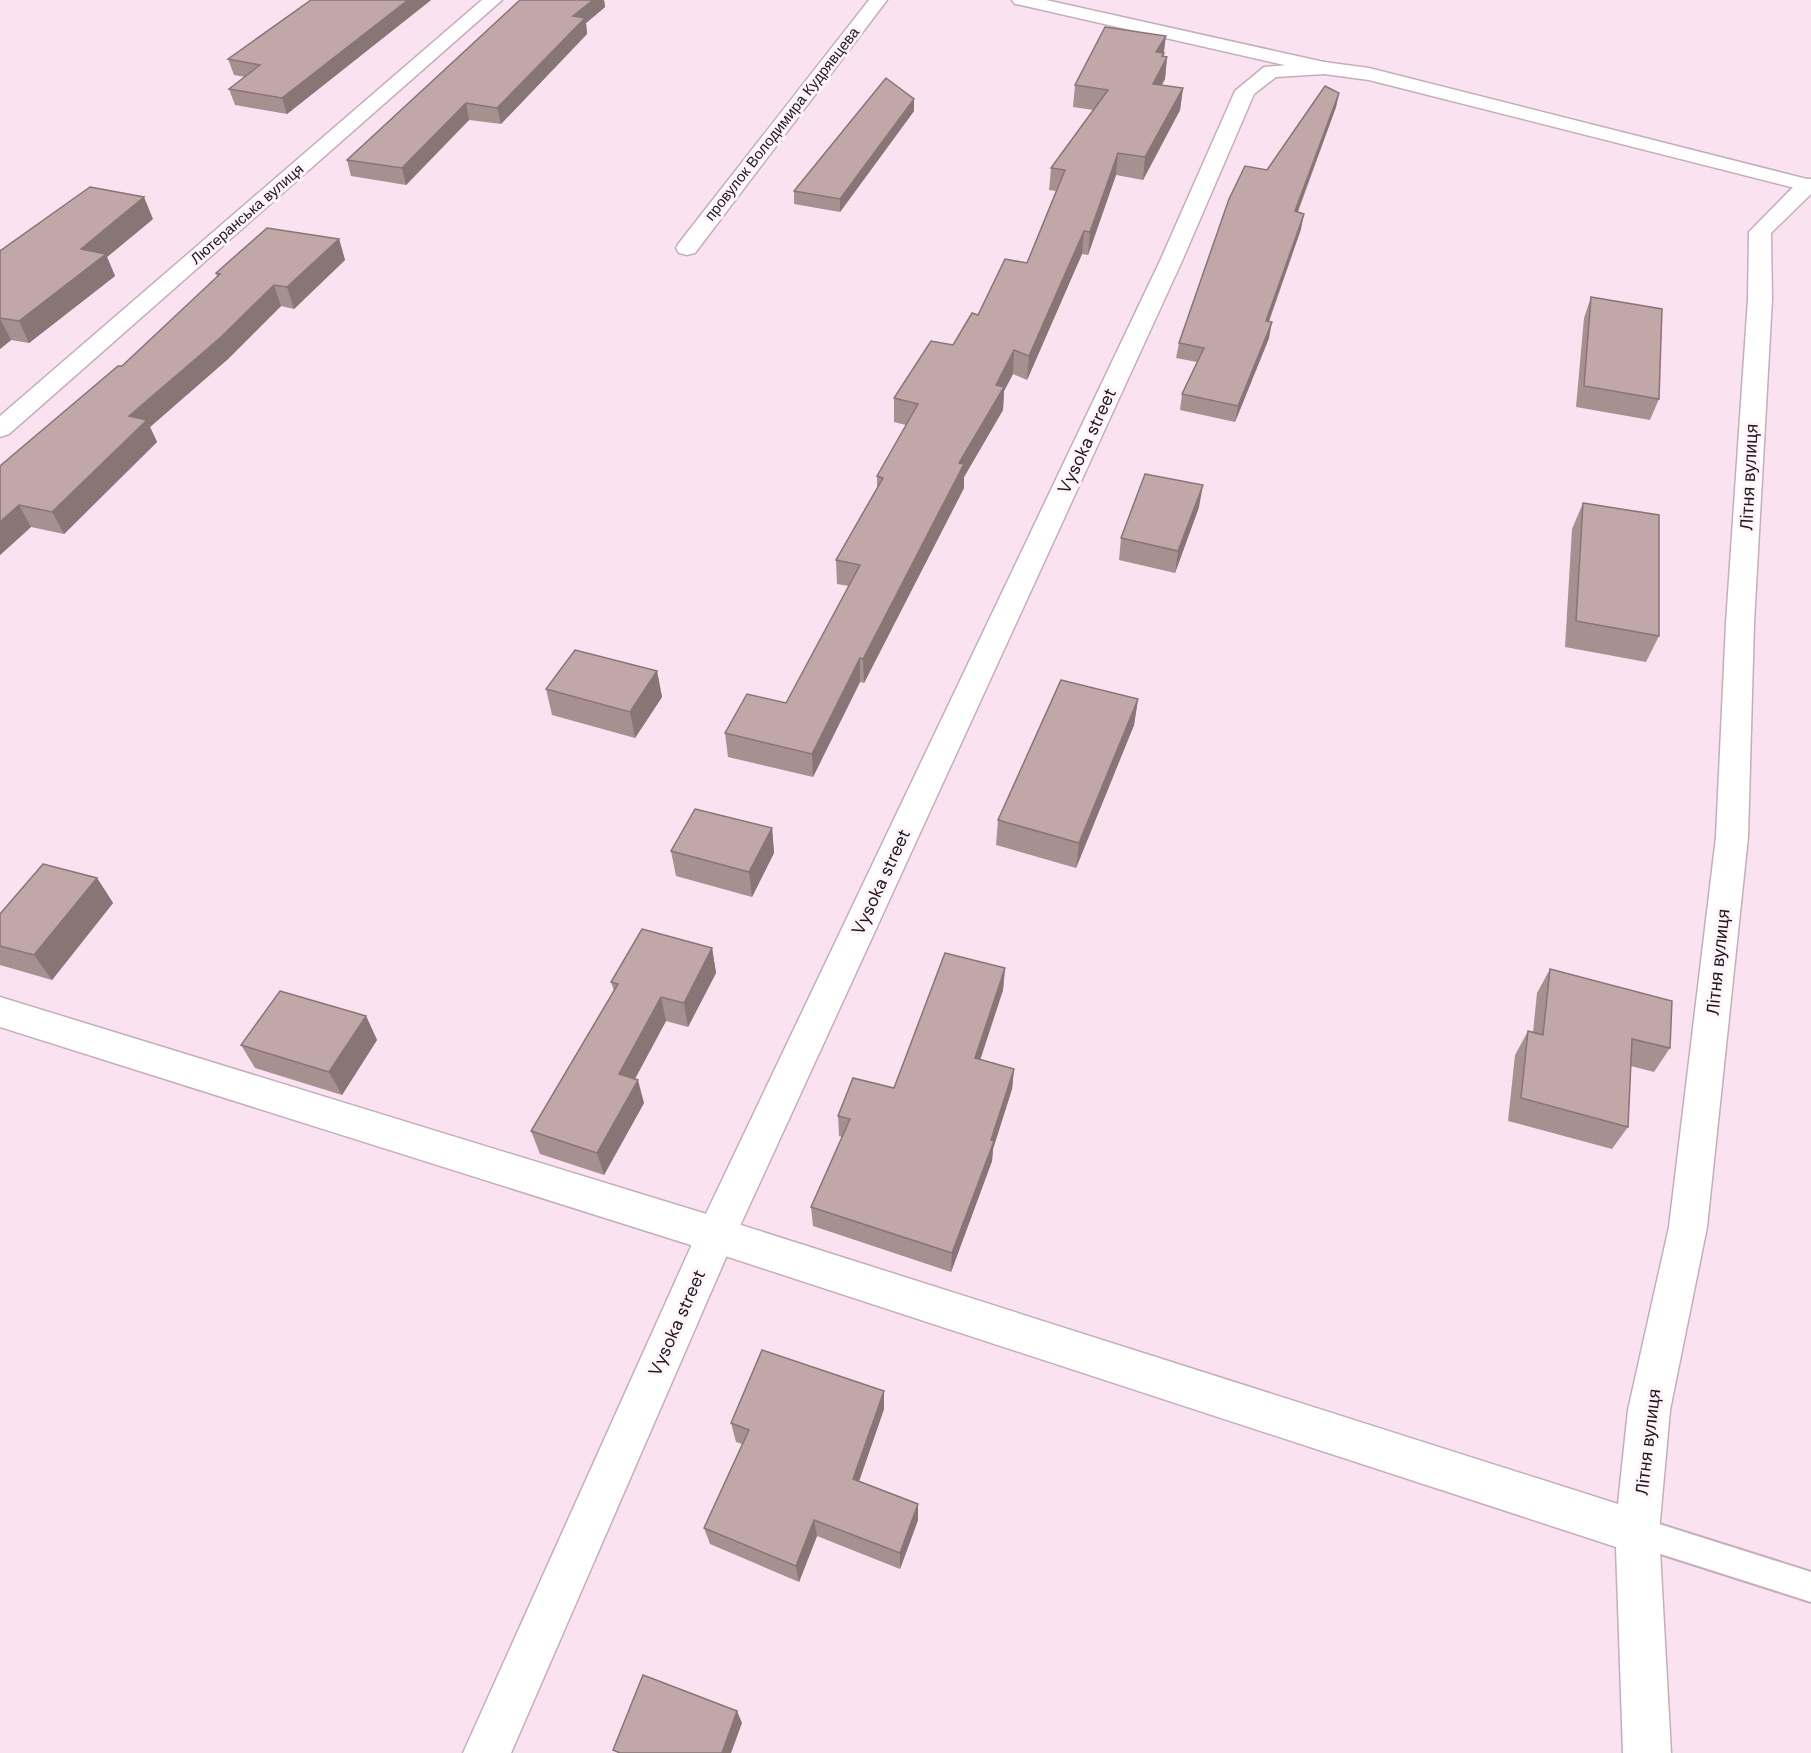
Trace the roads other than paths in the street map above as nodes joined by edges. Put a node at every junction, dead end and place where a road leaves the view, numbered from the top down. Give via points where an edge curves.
1 (493, 0) edge
2 (878, 0) edge
3 (1021, 0) edge
4 (1324, 68) junction
5 (1809, 186) edge
6 (687, 248) dead end
7 (0, 429) edge
8 (0, 1012) edge
9 (716, 1235) junction
10 (1637, 1532) junction
11 (1811, 1587) edge
12 (487, 1753) edge
13 (1647, 1753) edge

1 - 7 street, Лютеранська вулиця
2 - 6 street, провулок Володимира Кудрявцева
3 - 4 street
4 - 5 street via 1370,74
4 - 9 street, Vysoka street via 1271,72 1245,91 1171,261
5 - 10 street, Літня вулиця via 1760,232 1760,299 1740,623 1732,837 1688,1227 1649,1410
8 - 9 street
9 - 10 street
9 - 12 street, Vysoka street
10 - 11 lane
10 - 13 street, Літня вулиця

